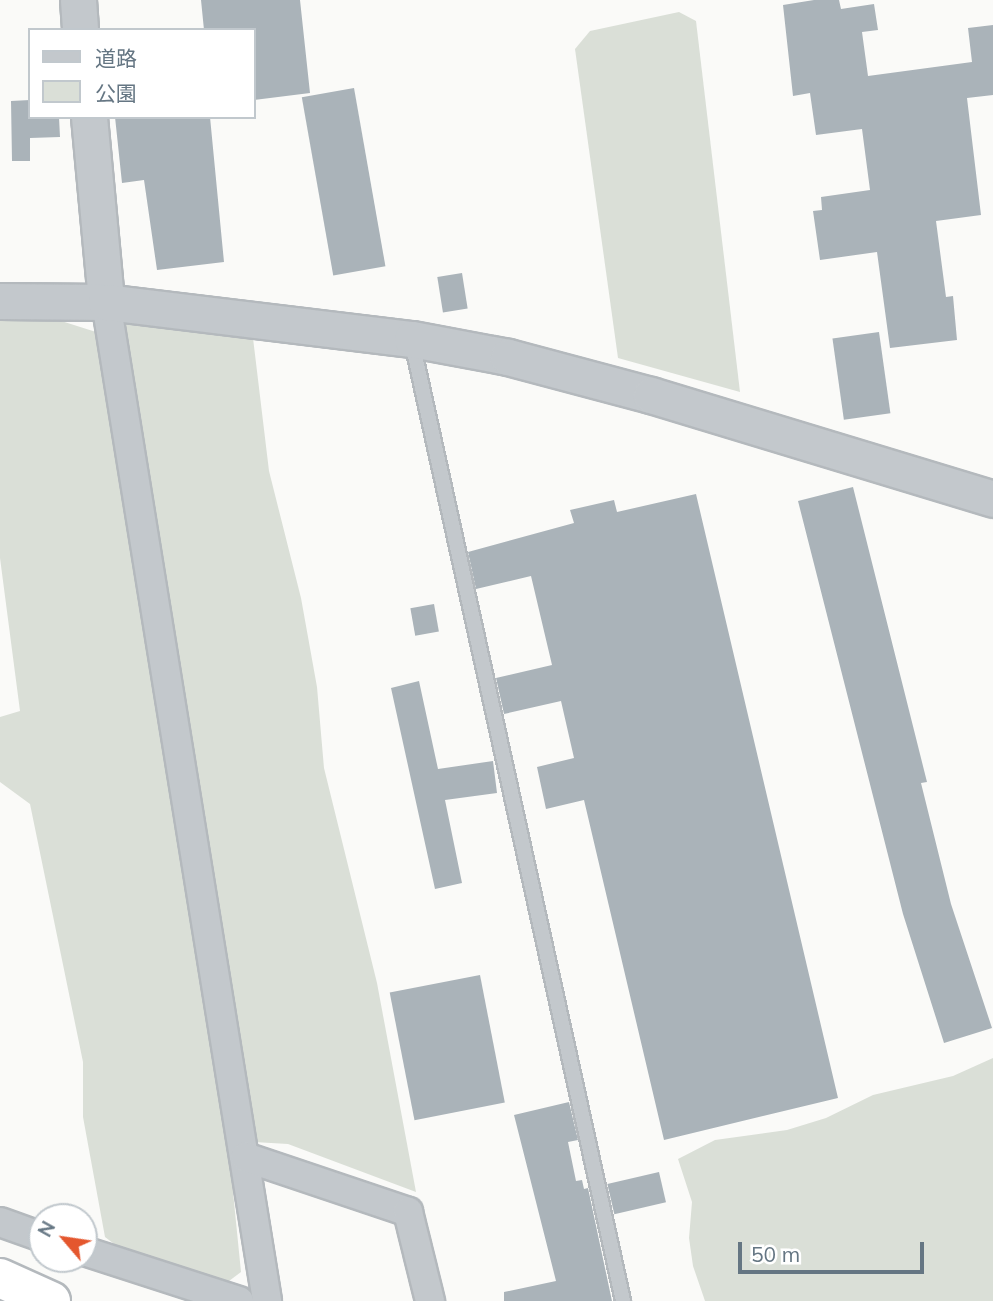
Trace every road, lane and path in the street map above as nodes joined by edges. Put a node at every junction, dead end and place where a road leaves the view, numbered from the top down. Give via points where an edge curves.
1 (78, 0) edge
2 (80, 28) edge
3 (89, 119) edge
4 (0, 301) edge
5 (106, 302) junction
6 (412, 339) junction
7 (993, 499) edge
8 (245, 1157) junction
9 (0, 1222) edge
10 (28, 1232) edge
11 (98, 1256) edge
12 (0, 1278) edge
13 (0, 1296) edge
14 (15, 1301) edge
15 (51, 1301) edge
16 (239, 1301) edge
17 (267, 1301) edge
18 (430, 1301) edge
19 (623, 1301) edge

1 - 2 street
3 - 5 street
4 - 5 street
5 - 6 street
5 - 8 street
6 - 7 street via 508,357 651,395
6 - 19 lane
8 - 17 street
8 - 18 street via 408,1212
9 - 10 street
11 - 16 street
12 - 15 highway
13 - 14 highway

